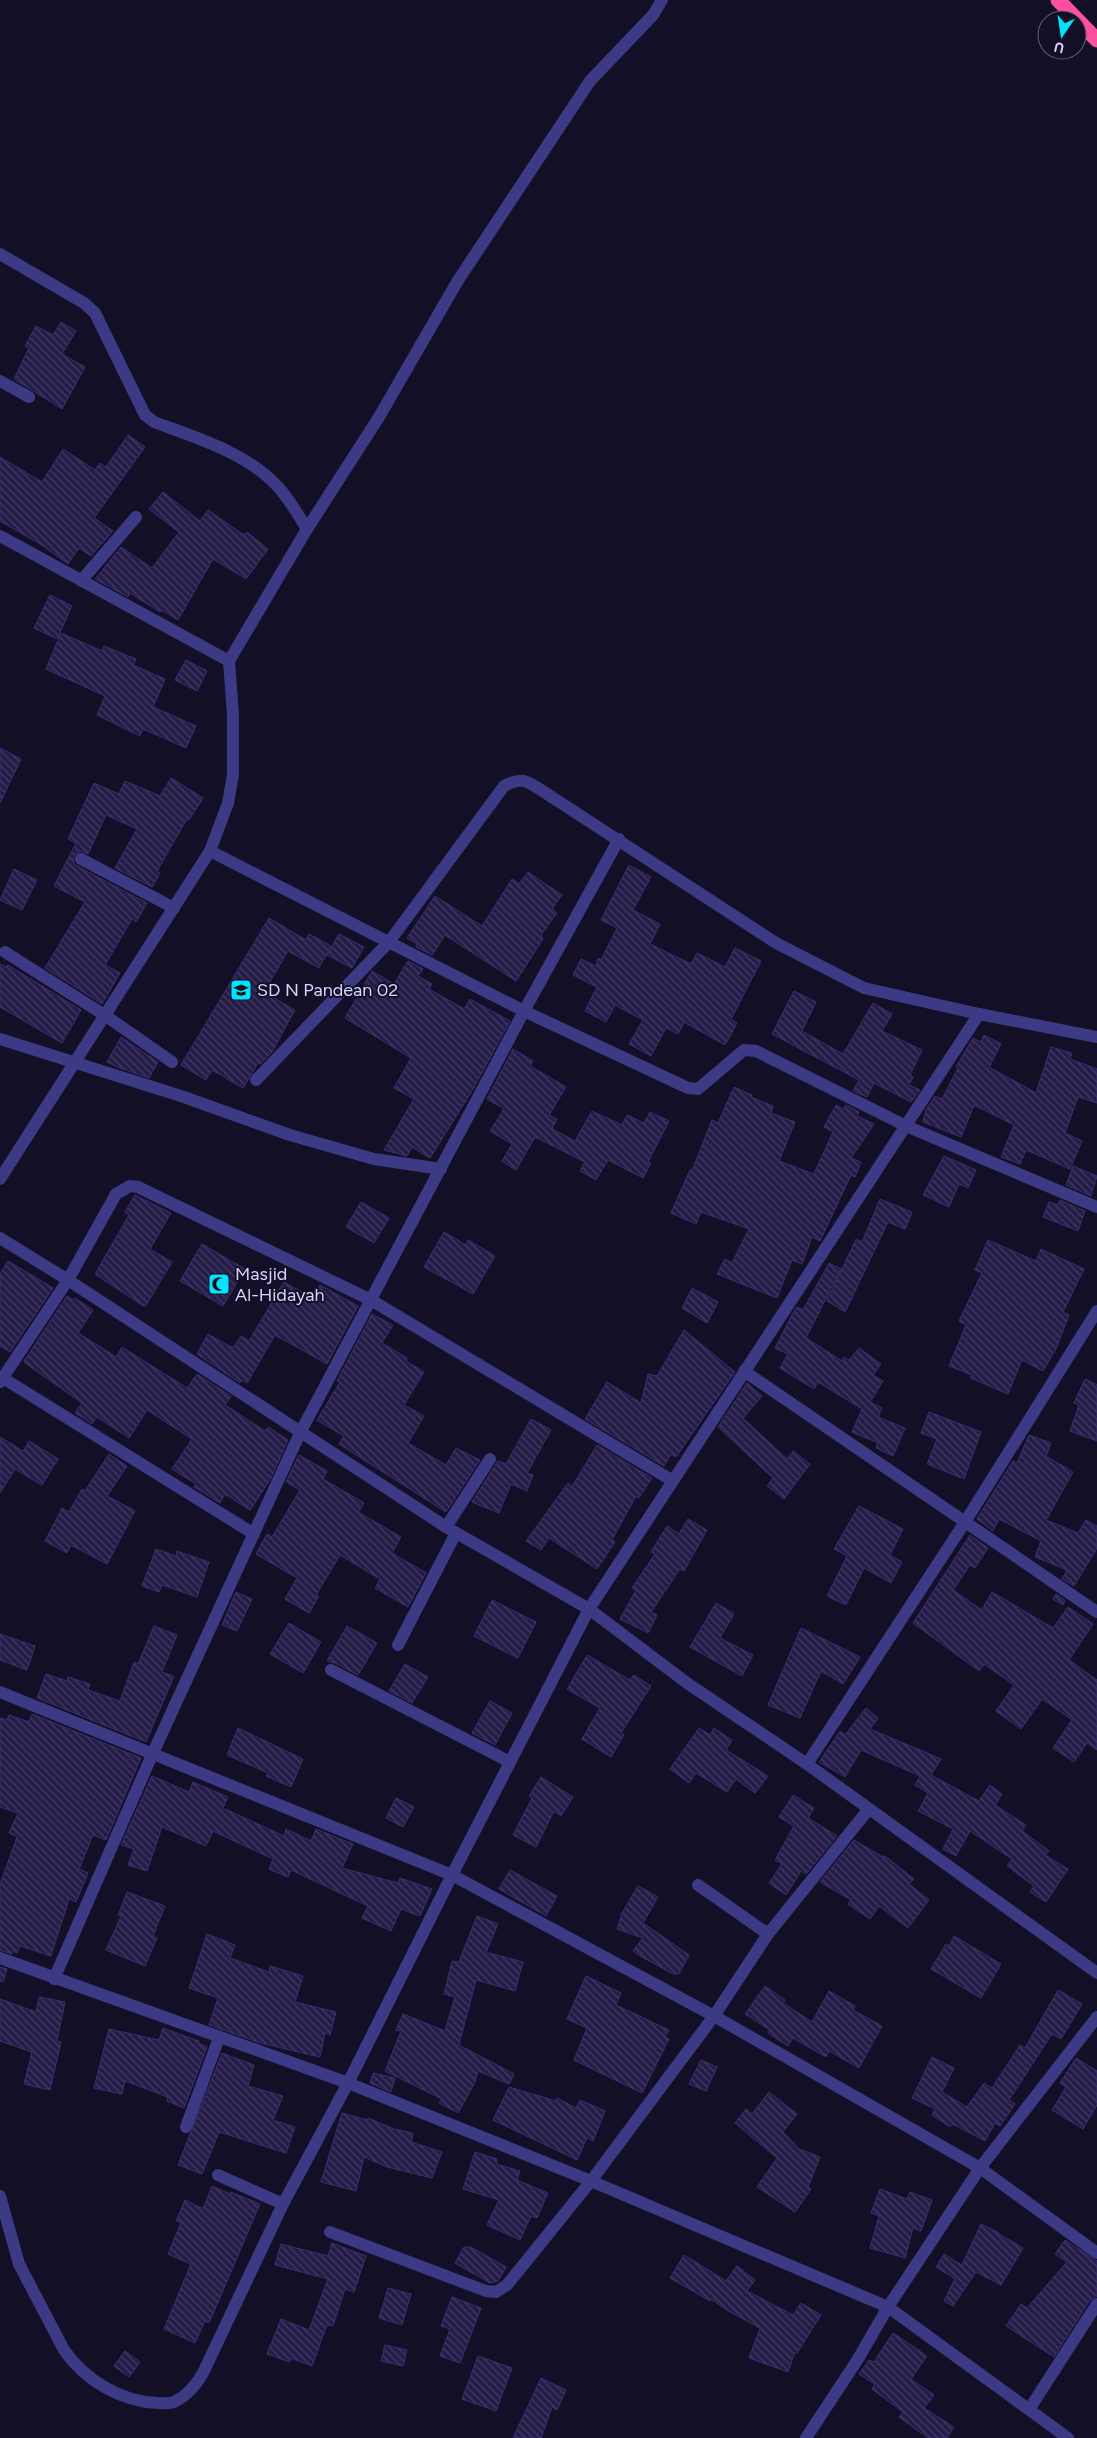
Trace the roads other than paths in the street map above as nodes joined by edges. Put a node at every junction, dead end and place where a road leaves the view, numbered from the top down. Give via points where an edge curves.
1 (662, 0) edge
2 (1058, 0) edge
3 (1097, 40) edge
4 (0, 254) edge
5 (0, 381) edge
6 (29, 398) dead end
7 (136, 517) dead end
8 (307, 529) junction
9 (0, 536) edge
10 (82, 581) junction
11 (228, 661) junction
12 (619, 839) junction
13 (210, 851) junction
14 (82, 859) dead end
15 (174, 908) junction
16 (389, 942) junction
17 (5, 952) dead end
18 (524, 1011) junction
19 (979, 1014) junction
20 (106, 1016) junction
21 (0, 1038) edge
22 (1097, 1038) edge
23 (75, 1062) junction
24 (172, 1062) dead end
25 (256, 1080) dead end
26 (906, 1126) junction
27 (441, 1169) junction
28 (0, 1179) edge
29 (1097, 1207) edge
30 (0, 1238) edge
31 (68, 1280) junction
32 (371, 1300) junction
33 (1097, 1310) edge
34 (744, 1371) junction
35 (1, 1380) edge
36 (300, 1433) junction
37 (490, 1459) dead end
38 (673, 1481) junction
39 (966, 1522) junction
40 (451, 1530) junction
41 (254, 1534) junction
42 (589, 1609) junction
43 (1097, 1612) edge
44 (398, 1645) dead end
45 (331, 1670) dead end
46 (0, 1692) edge
47 (152, 1755) junction
48 (510, 1762) junction
49 (807, 1764) junction
50 (868, 1810) junction
51 (452, 1875) junction
52 (698, 1885) dead end
53 (768, 1934) junction
54 (0, 1958) edge
55 (1097, 1973) edge
56 (54, 1980) junction
57 (714, 2016) junction
58 (1097, 2018) edge
59 (219, 2038) junction
60 (348, 2083) junction
61 (186, 2126) dead end
62 (980, 2168) junction
63 (218, 2175) dead end
64 (591, 2181) junction
65 (0, 2196) edge
66 (283, 2204) junction
67 (330, 2232) dead end
68 (1097, 2253) edge
69 (1097, 2304) edge
70 (888, 2306) junction
71 (1030, 2408) junction
72 (806, 2438) edge
73 (1068, 2438) edge

1 - 8 street via 590,81 456,282 379,416
2 - 3 highway
4 - 8 street via 95,312 145,415 154,422 228,452 257,469 279,487
5 - 6 street
7 - 10 street
8 - 11 street
9 - 10 street
10 - 11 street
11 - 13 street via 234,775 228,803
12 - 16 street via 527,781 515,780 504,786
12 - 18 street
12 - 19 street via 776,943 864,988
13 - 15 street
13 - 16 street
14 - 15 street
15 - 20 street
16 - 18 street
16 - 25 street
17 - 20 street
18 - 26 street via 693,1089 704,1085 744,1050 756,1051
18 - 27 street
19 - 22 street
19 - 26 street
20 - 23 street
20 - 24 street
21 - 23 street
23 - 27 street via 290,1135 374,1159
23 - 28 street
26 - 29 street
26 - 34 street
27 - 32 street
30 - 31 street
31 - 32 street via 116,1194 130,1186 138,1186
31 - 35 street
31 - 36 street
32 - 36 street
32 - 38 street
33 - 39 street
34 - 38 street
34 - 39 street
35 - 41 street
36 - 40 street
36 - 41 street
37 - 40 street
38 - 42 street
39 - 43 street
39 - 49 street
40 - 42 street
40 - 44 street
41 - 47 street
42 - 48 street
42 - 49 street via 687,1683
45 - 48 street
46 - 47 street
47 - 51 street
47 - 56 street
48 - 51 street
49 - 50 street
50 - 53 street
50 - 55 street
51 - 57 street
51 - 60 street
52 - 53 street
53 - 57 street
54 - 56 street
56 - 59 street
57 - 62 street
57 - 64 street
58 - 62 street
59 - 60 street
59 - 61 street
60 - 64 street
60 - 66 street
62 - 68 street
62 - 70 street
63 - 66 street
64 - 67 street via 507,2285 496,2292
64 - 70 street
65 - 66 street via 19,2264 73,2363 124,2397 152,2403 172,2403 197,2384
69 - 71 street
70 - 71 street
70 - 72 street
71 - 73 street

